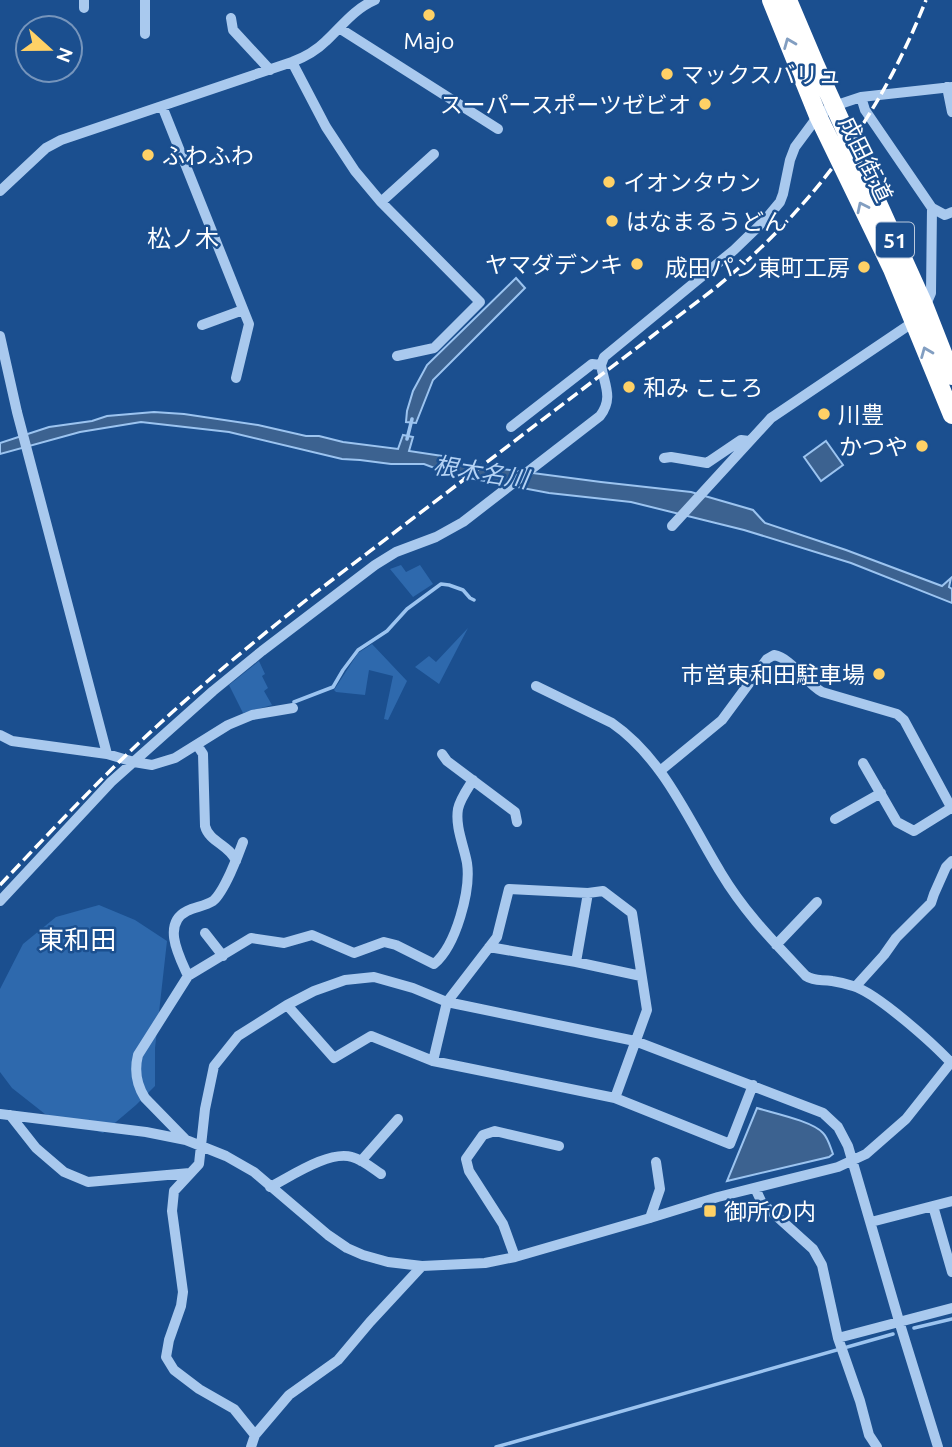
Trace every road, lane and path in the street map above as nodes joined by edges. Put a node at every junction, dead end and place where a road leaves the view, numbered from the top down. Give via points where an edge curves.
1 (145, 0) edge
2 (375, 0) edge
3 (771, 0) edge
4 (788, 0) edge
5 (361, 3) edge
6 (231, 18) dead end
7 (339, 28) junction
8 (145, 34) dead end
9 (292, 62) junction
10 (271, 70) junction
11 (949, 87) edge
12 (861, 97) junction
13 (162, 106) junction
14 (834, 106) junction
15 (952, 113) edge
16 (818, 116) junction
17 (498, 129) dead end
18 (434, 155) dead end
19 (0, 191) edge
20 (381, 202) junction
21 (932, 208) junction
22 (952, 212) edge
23 (243, 310) junction
24 (919, 314) junction
25 (202, 326) dead end
26 (0, 336) edge
27 (397, 356) dead end
28 (601, 365) junction
29 (952, 376) edge
30 (236, 377) dead end
31 (952, 415) edge
32 (511, 427) dead end
33 (749, 441) junction
34 (664, 458) dead end
35 (672, 526) dead end
36 (536, 686) dead end
37 (293, 708) dead end
38 (0, 735) edge
39 (197, 745) junction
40 (107, 754) junction
41 (442, 754) dead end
42 (134, 762) junction
43 (863, 763) dead end
44 (660, 771) junction
45 (473, 780) junction
46 (881, 793) junction
47 (952, 809) edge
48 (835, 818) dead end
49 (517, 822) dead end
50 (243, 842) dead end
51 (236, 861) junction
52 (952, 861) edge
53 (588, 893) junction
54 (0, 901) edge
55 (817, 902) dead end
56 (205, 933) dead end
57 (776, 945) junction
58 (489, 947) junction
59 (223, 956) junction
60 (576, 962) junction
61 (188, 976) junction
62 (640, 976) junction
63 (856, 986) junction
64 (447, 1002) junction
65 (287, 1005) junction
66 (635, 1041) junction
67 (433, 1061) junction
68 (952, 1063) edge
69 (753, 1085) junction
70 (615, 1098) junction
71 (5, 1115) edge
72 (398, 1119) dead end
73 (186, 1140) junction
74 (202, 1146) junction
75 (559, 1146) dead end
76 (853, 1160) junction
77 (361, 1161) junction
78 (656, 1162) dead end
79 (190, 1173) junction
80 (381, 1174) dead end
81 (270, 1187) junction
82 (755, 1188) junction
83 (952, 1201) edge
84 (933, 1206) junction
85 (650, 1218) junction
86 (871, 1222) junction
87 (515, 1257) junction
88 (422, 1266) junction
89 (952, 1272) edge
90 (952, 1308) edge
91 (899, 1321) junction
92 (839, 1340) junction
93 (255, 1435) junction
94 (251, 1447) edge
95 (877, 1447) edge
96 (939, 1447) edge

1 - 8 street
2 - 5 street
16 -> 3 highway, 成田街道 / 51
4 - 14 highway, 成田街道 / 51
5 - 7 street
6 - 10 street via 233,30
7 - 9 street via 319,48
7 - 17 street
9 - 10 street
9 - 20 street via 340,149
10 - 13 street
11 - 12 street
11 - 15 street
12 - 14 street
12 - 21 street via 865,110
13 - 19 street via 61,140
13 - 23 street
14 - 16 street
14 - 24 highway, 成田街道 / 51
24 -> 16 highway, 成田街道 / 51 via 892,269
16 - 28 street via 795,147 783,194 773,212 604,357
18 - 20 street
20 - 27 street via 480,302 435,348
21 - 22 street via 945,215
21 - 24 street via 932,283 930,298
23 - 25 street
23 - 30 street via 249,324
24 - 29 highway, 成田街道 / 51
31 -> 24 highway, 成田街道 / 51
24 - 33 street via 778,412
26 - 40 street
28 - 32 street via 592,364
28 - 42 street via 608,399 596,420 463,522 375,565 262,650
33 - 34 street via 741,440 707,463
33 - 35 street
36 - 44 street via 621,729
37 - 39 street via 252,715
38 - 40 street via 12,741
39 - 42 street via 152,765
39 - 51 street via 203,754 207,833
40 - 42 street
41 - 45 street
42 - 54 street
43 - 46 street
44 - 47 street via 722,720 774,655 822,692 904,720
44 - 57 street via 728,884
45 - 49 street via 515,812
45 - 59 street via 458,808 467,863 464,905 454,934 435,964 384,942 354,953 312,935 284,943 251,938
46 - 47 street via 897,822 914,831
46 - 48 street
50 - 51 street
51 - 61 street via 212,902 178,917 176,949
52 - 63 street via 931,903
53 - 58 street via 509,889 497,937
53 - 60 street
53 - 62 street via 603,891 632,913
55 - 57 street
56 - 59 street
57 - 63 street via 815,981
58 - 60 street
58 - 64 street
59 - 61 street
60 - 62 street
61 - 73 street via 135,1065 140,1091
62 - 66 street via 647,1010
63 - 68 street
64 - 65 street via 374,977 345,980
64 - 66 street
64 - 67 street
65 - 67 street via 334,1058 372,1036
65 - 74 street via 238,1036 215,1066
66 - 69 street
66 - 70 street
67 - 70 street
68 - 76 street via 906,1119
69 - 70 street via 730,1144
69 - 76 street via 823,1113 838,1127
71 - 73 street
71 - 79 street via 64,1172 88,1182
72 - 77 street
73 - 74 street
74 - 79 street via 199,1164
74 - 81 street via 254,1172
75 - 87 street via 495,1131 483,1135 466,1159 503,1224
76 - 82 street
76 - 86 street
77 - 80 street
77 - 81 street via 343,1155 330,1158
78 - 85 street via 660,1189
79 - 93 street via 173,1191 183,1292 166,1357 174,1370 234,1409
81 - 88 street via 347,1248 388,1262
82 - 85 street
82 - 92 street via 762,1203 813,1248 822,1265
83 - 84 street
84 - 86 street
84 - 89 street
85 - 87 street
86 - 91 street
87 - 88 street
88 - 93 street via 338,1360 289,1395
90 - 91 street
91 - 92 street
91 - 96 street
92 - 95 street via 869,1435
93 - 94 street

